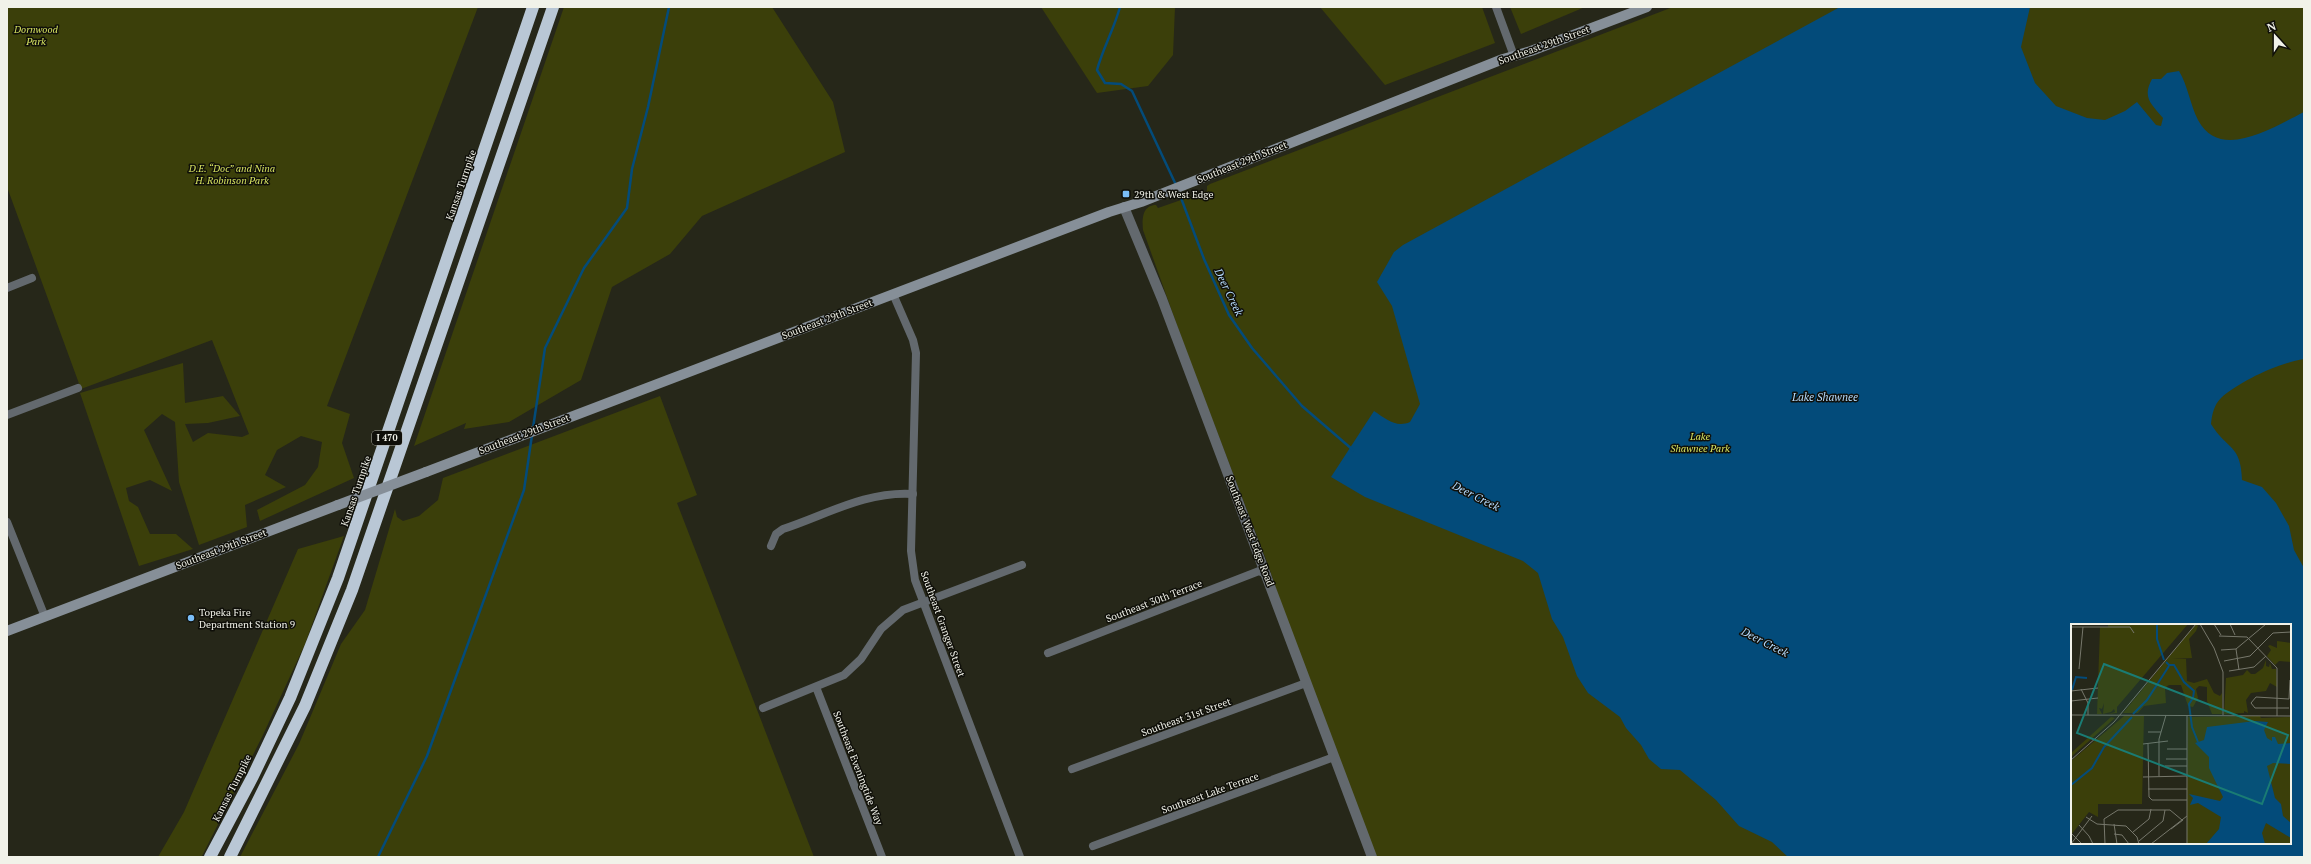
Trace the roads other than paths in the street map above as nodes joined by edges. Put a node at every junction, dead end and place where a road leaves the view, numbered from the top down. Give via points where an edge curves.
1 (534, 7) edge
2 (553, 7) edge
3 (1496, 7) edge
4 (1647, 7) edge
5 (1514, 56) junction
6 (1124, 207) junction
7 (32, 278) dead end
8 (7, 288) edge
9 (893, 294) junction
10 (78, 388) dead end
11 (7, 415) edge
12 (913, 494) junction
13 (7, 522) edge
14 (771, 546) dead end
15 (1022, 564) dead end
16 (1267, 575) junction
17 (922, 602) junction
18 (45, 617) junction
19 (7, 631) edge
20 (1048, 653) dead end
21 (1306, 683) junction
22 (816, 687) junction
23 (763, 708) dead end
24 (1334, 757) junction
25 (1072, 770) dead end
26 (1093, 846) dead end
27 (210, 857) edge
28 (230, 857) edge
29 (882, 857) edge
30 (1020, 857) edge
31 (1372, 857) edge

1 - 27 highway, Kansas Turnpike / I 470 via 333,591 290,698 253,776
2 - 28 highway, I 470 via 352,590 305,706
3 - 5 street
4 - 5 main road, Southeast 29th Street
5 - 6 main road, Southeast 29th Street
6 - 9 main road, Southeast 29th Street
6 - 16 street, Southeast West Edge Road via 1162,299
7 - 8 street
9 - 12 street, Southeast Granger Street via 916,353
9 - 18 main road, Southeast 29th Street, bridge
10 - 11 street
12 - 14 street via 890,494 861,499 783,529 776,534
12 - 17 street, Southeast Granger Street via 911,551 915,580
13 - 18 street
15 - 17 street
16 - 20 street, Southeast 30th Terrace via 1259,571
16 - 21 street, Southeast West Edge Road
17 - 22 street via 890,619 875,635 853,668 837,679
17 - 30 street, Southeast Granger Street
18 - 19 main road, Southeast 29th Street
21 - 24 street, Southeast West Edge Road
21 - 25 street, Southeast 31st Street
22 - 23 street
22 - 29 street, Southeast Eveningtide Way
24 - 26 street, Southeast Lake Terrace
24 - 31 street, Southeast West Edge Road

